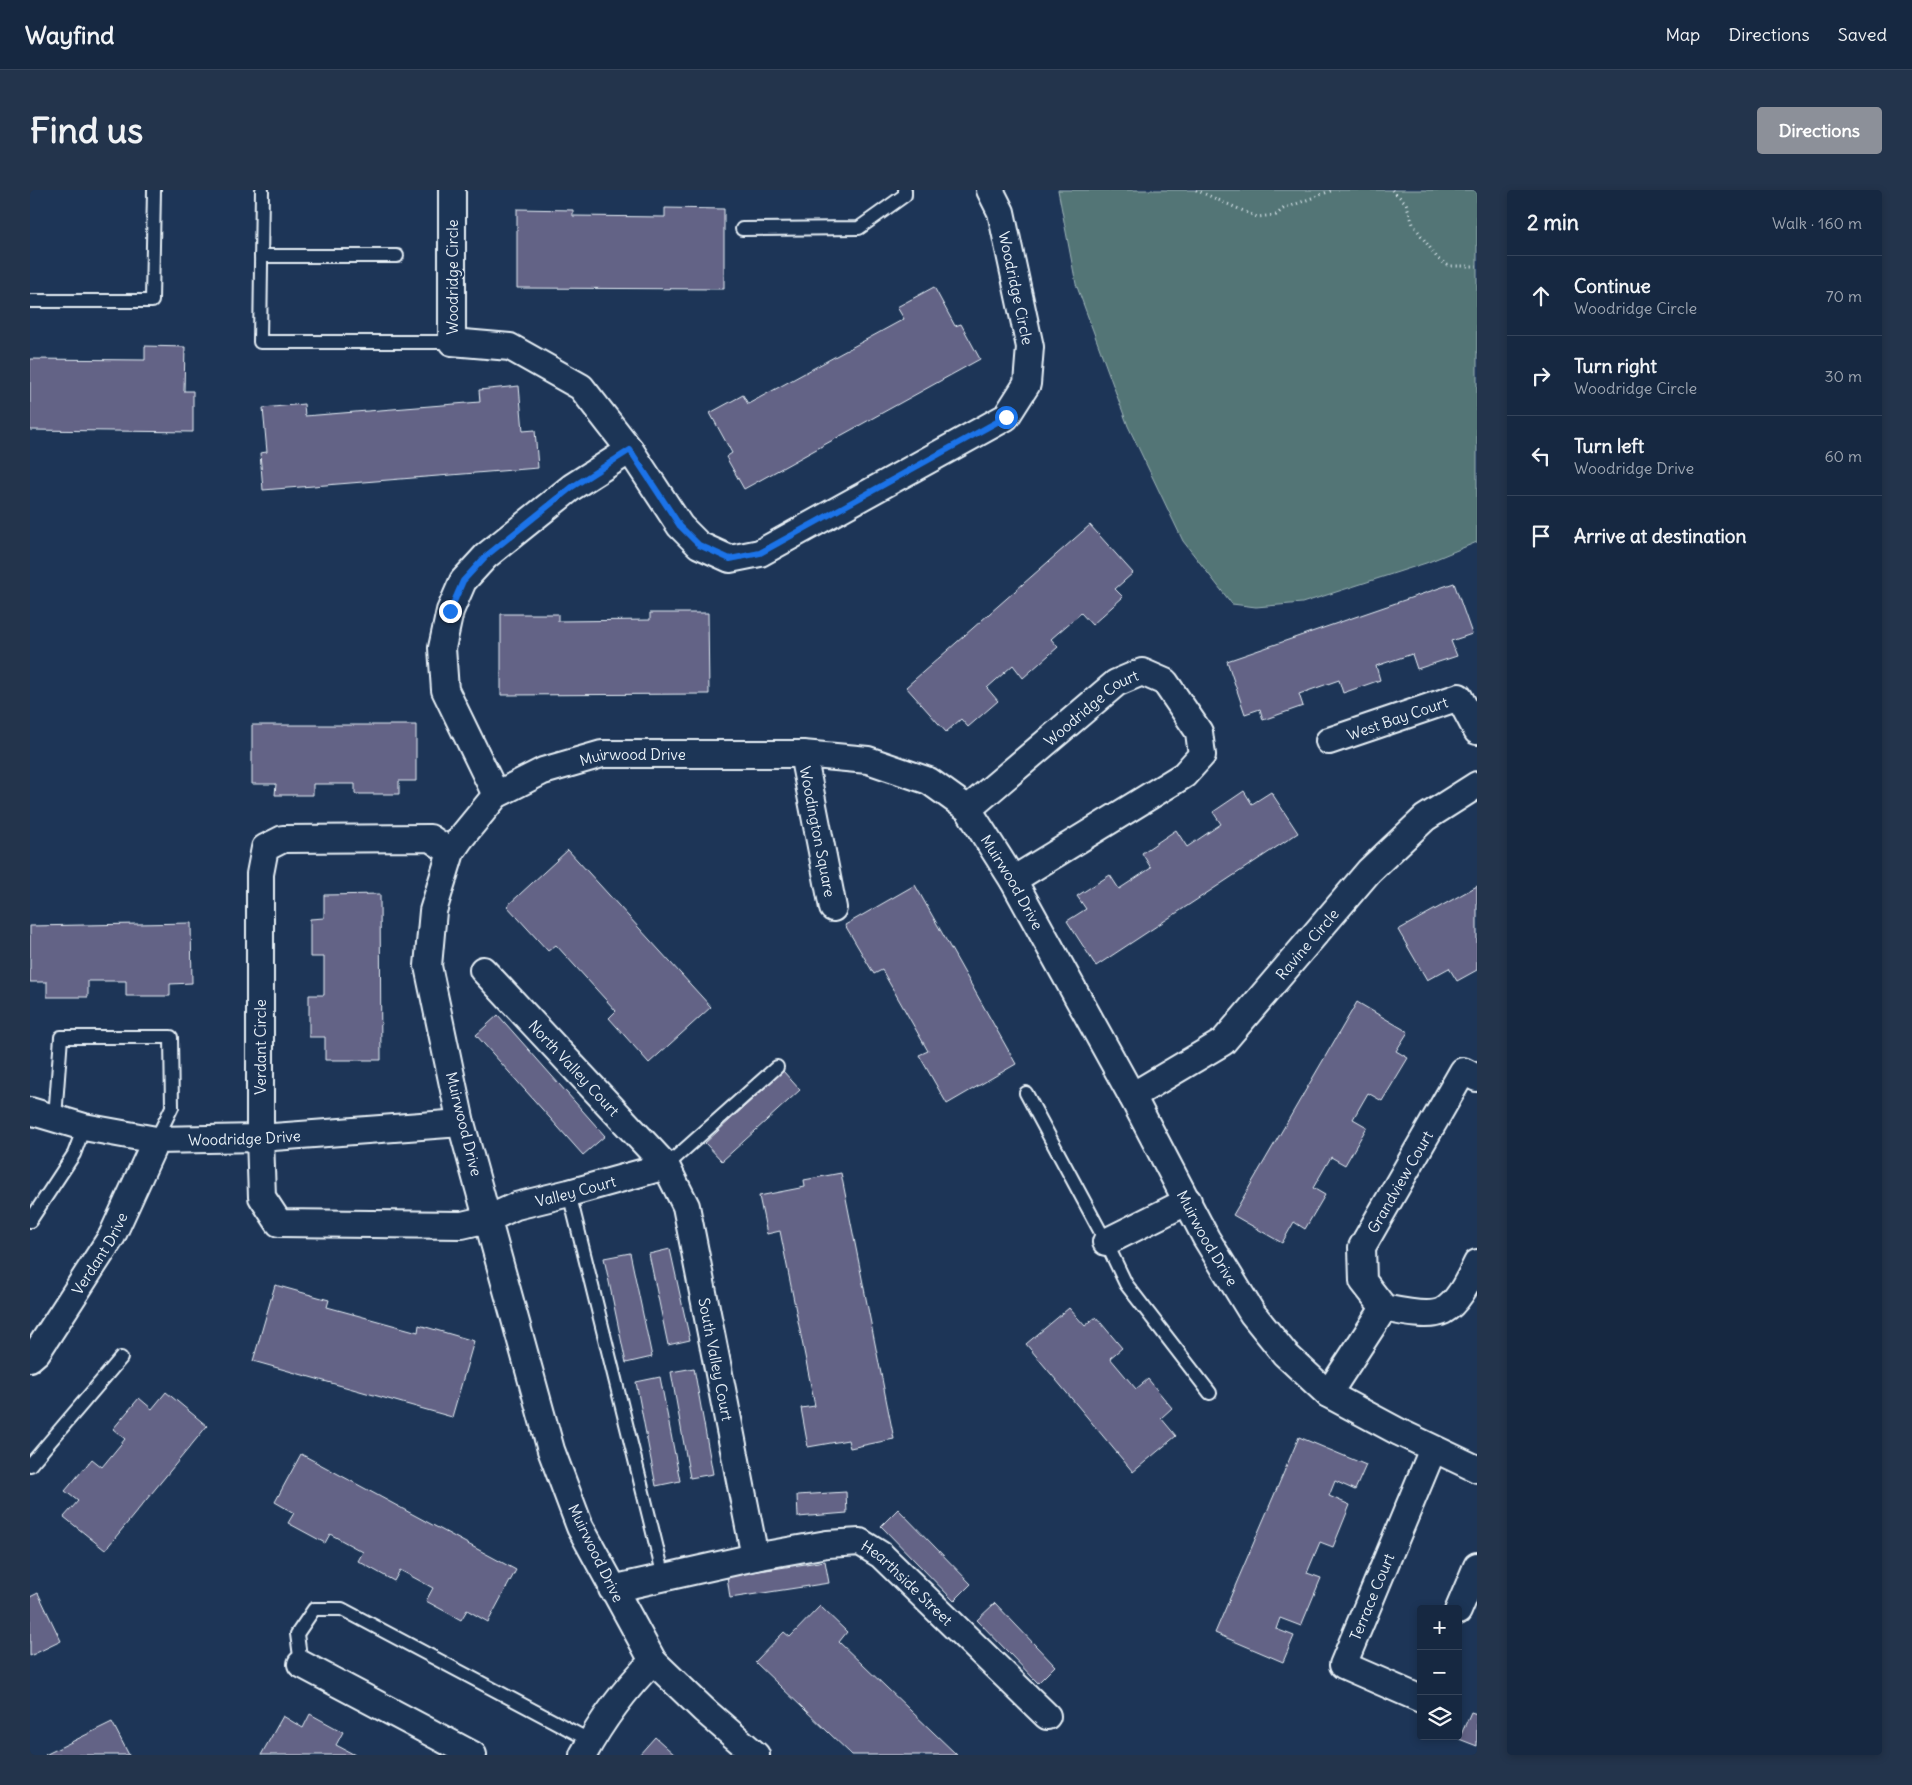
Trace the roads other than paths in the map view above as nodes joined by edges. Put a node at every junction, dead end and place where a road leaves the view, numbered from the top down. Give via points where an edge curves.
1 (154, 190) edge
2 (262, 190) edge
3 (452, 190) edge
4 (905, 190) edge
5 (990, 190) edge
6 (742, 228) dead end
7 (261, 256) junction
8 (397, 256) dead end
9 (30, 301) edge
10 (452, 342) junction
11 (630, 450) junction
12 (1477, 731) edge
13 (1329, 741) dead end
14 (803, 754) junction
15 (1477, 785) edge
16 (496, 795) junction
17 (968, 809) junction
18 (451, 852) junction
19 (1013, 880) junction
20 (834, 908) dead end
21 (483, 970) dead end
22 (778, 1067) dead end
23 (1477, 1078) edge
24 (1026, 1093) dead end
25 (1132, 1096) junction
26 (30, 1110) edge
27 (55, 1118) junction
28 (461, 1123) junction
29 (84, 1127) junction
30 (260, 1138) junction
31 (156, 1140) junction
32 (666, 1166) junction
33 (569, 1193) junction
34 (1188, 1201) junction
35 (488, 1219) junction
36 (30, 1221) edge
37 (1106, 1242) junction
38 (1477, 1263) edge
39 (1384, 1308) junction
40 (30, 1358) edge
41 (121, 1358) dead end
42 (1210, 1393) dead end
43 (1328, 1394) junction
44 (1433, 1449) junction
45 (30, 1465) edge
46 (1477, 1469) edge
47 (755, 1557) junction
48 (1477, 1566) edge
49 (664, 1577) junction
50 (612, 1589) junction
51 (1460, 1605) edge
52 (653, 1661) junction
53 (301, 1664) joint
54 (1417, 1697) edge
55 (1047, 1716) dead end
56 (587, 1748) edge
57 (472, 1755) edge
58 (756, 1755) edge

1 - 9 lane via 152,301
2 - 7 lane
3 - 10 street, Woodridge Circle
4 - 6 lane via 904,195 859,228
5 - 11 street, Woodridge Circle via 1001,212 1030,347 1027,384 1006,417 760,553 730,559 699,545 680,526
7 - 8 lane
7 - 10 lane via 260,342
10 - 11 street, Woodridge Circle via 510,347 581,387
11 - 16 street via 572,487 486,556 463,581 450,611 442,648 444,690
12 - 13 street, West Bay Court via 1459,697
14 - 16 street, Muirwood Drive via 602,754 543,771
14 - 17 street, Muirwood Drive via 868,760 929,781
14 - 20 street, Woodington Square
15 - 25 street, Ravine Circle via 1425,818 1369,871 1222,1042
16 - 18 street, Muirwood Drive
17 - 19 street, Muirwood Drive
17 - 19 street, Woodridge Court via 1116,682 1142,672 1165,682 1199,732 1202,755 1184,775
18 - 28 street, Muirwood Drive via 433,911 428,966
18 - 30 street, Verdant Circle via 430,838 283,839 265,848 260,874
19 - 25 street, Muirwood Drive
21 - 32 street, North Valley Court
22 - 32 lane
23 - 39 street, Grandview Court via 1463,1071 1362,1247 1363,1281
24 - 37 lane
25 - 34 street, Muirwood Drive
26 - 27 street, Woodridge Drive
27 - 29 street, Woodridge Drive
27 - 31 lane via 61,1037 172,1037 172,1107
28 - 30 street, Woodridge Drive
28 - 35 street, Muirwood Drive
29 - 31 street, Woodridge Drive
29 - 36 lane via 74,1154
30 - 31 street, Woodridge Drive
30 - 35 street, Verdant Circle via 262,1197 279,1223 462,1225
31 - 40 street, Verdant Drive via 112,1236
32 - 33 street, Valley Court
32 - 47 street, South Valley Court via 686,1206
33 - 35 street, Valley Court via 516,1206
33 - 49 lane
34 - 37 street
34 - 43 street, Muirwood Drive via 1206,1238 1252,1313 1285,1354
35 - 50 street, Muirwood Drive via 551,1450 580,1527
37 - 42 lane via 1126,1284
38 - 39 street via 1461,1294 1442,1311 1418,1314
39 - 43 street
41 - 45 lane
43 - 44 street, Muirwood Drive
44 - 46 street, Muirwood Drive
44 - 54 street, Terrace Court via 1343,1665
47 - 49 street, Hearthside Street
47 - 55 street, Hearthside Street via 827,1544 860,1542 881,1555
48 - 51 street
49 - 50 street, Hearthside Street
50 - 52 street, Muirwood Drive
52 - 56 street via 613,1707
52 - 58 street, Muirwood Drive
53 - 56 lane via 297,1634 314,1609 342,1609
53 - 57 street

